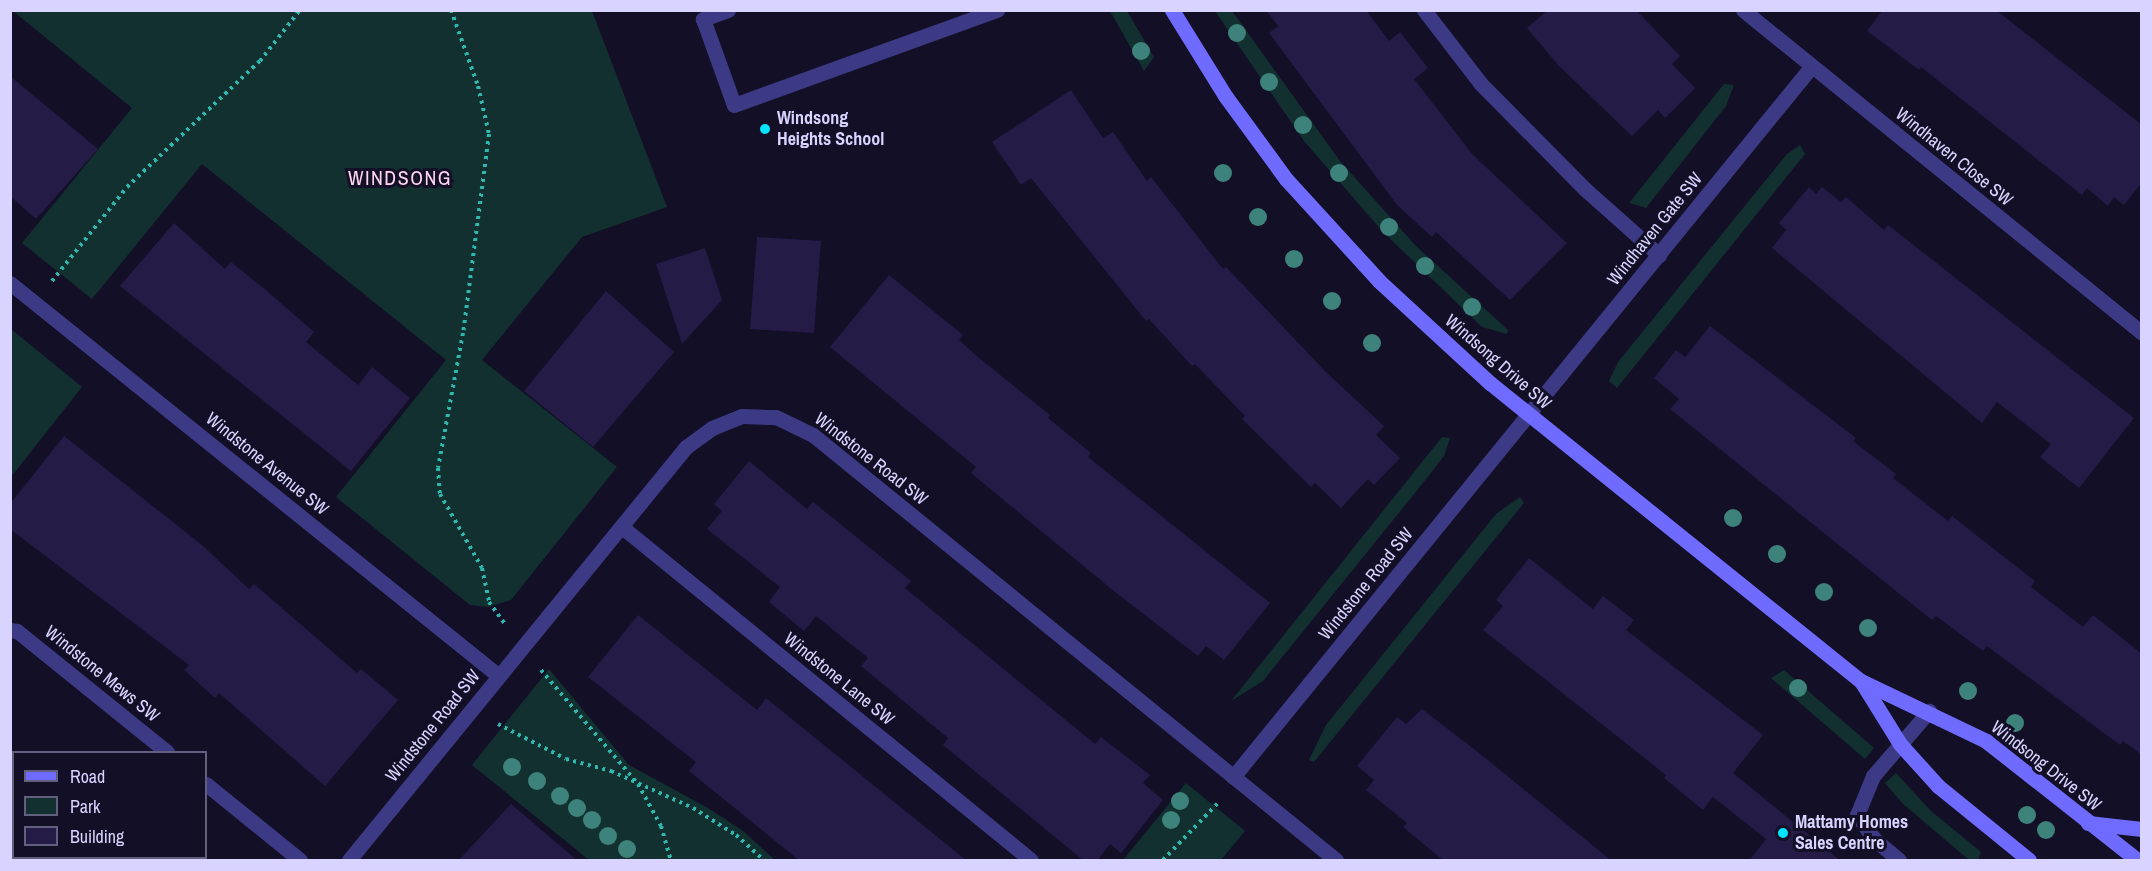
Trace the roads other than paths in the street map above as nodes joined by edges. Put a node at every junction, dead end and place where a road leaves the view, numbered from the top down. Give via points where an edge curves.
1 (728, 10) edge
2 (997, 10) edge
3 (1172, 10) edge
4 (1424, 10) edge
5 (1743, 10) edge
6 (1810, 67) junction
7 (1659, 255) junction
8 (10, 283) edge
9 (2142, 333) edge
10 (1529, 416) junction
11 (622, 527) junction
12 (10, 630) edge
13 (499, 676) junction
14 (1861, 681) junction
15 (1929, 711) junction
16 (1900, 744) junction
17 (165, 751) edge
18 (1235, 779) junction
19 (207, 785) edge
20 (2088, 823) junction
21 (2142, 829) edge
22 (2020, 858) edge
23 (300, 861) edge
24 (349, 861) edge
25 (1031, 861) edge
26 (1336, 861) edge
27 (1899, 861) edge
28 (2137, 861) edge

1 - 2 street via 703,19 734,105
3 - 10 street, Windsong Drive SW via 1226,97 1286,179 1379,281
4 - 7 street via 1481,84 1586,190
5 - 6 street, Windhaven Close SW
6 - 7 street, Windhaven Gate SW
6 - 9 street, Windhaven Close SW
7 - 10 street, Windhaven Gate SW
8 - 13 street, Windstone Avenue SW
10 - 14 street, Windsong Drive SW
10 - 18 street, Windstone Road SW
11 - 13 street, Windstone Road SW
11 - 18 street, Windstone Road SW via 686,447 712,428 742,416 776,417 813,435
11 - 25 street, Windstone Lane SW
12 - 17 street, Windstone Mews SW via 17,631
13 - 24 street, Windstone Road SW
14 - 15 street, Windsong Drive SW
14 - 16 street, Windsong Drive SW
15 - 16 street
15 - 20 street, Windsong Drive SW via 1986,741
16 - 22 street, Windsong Drive SW via 1938,786
16 - 27 street via 1873,776 1857,815 1875,840
18 - 26 street, Windstone Road SW
19 - 23 street
20 - 21 street
20 - 28 street, Windsong Drive SW

